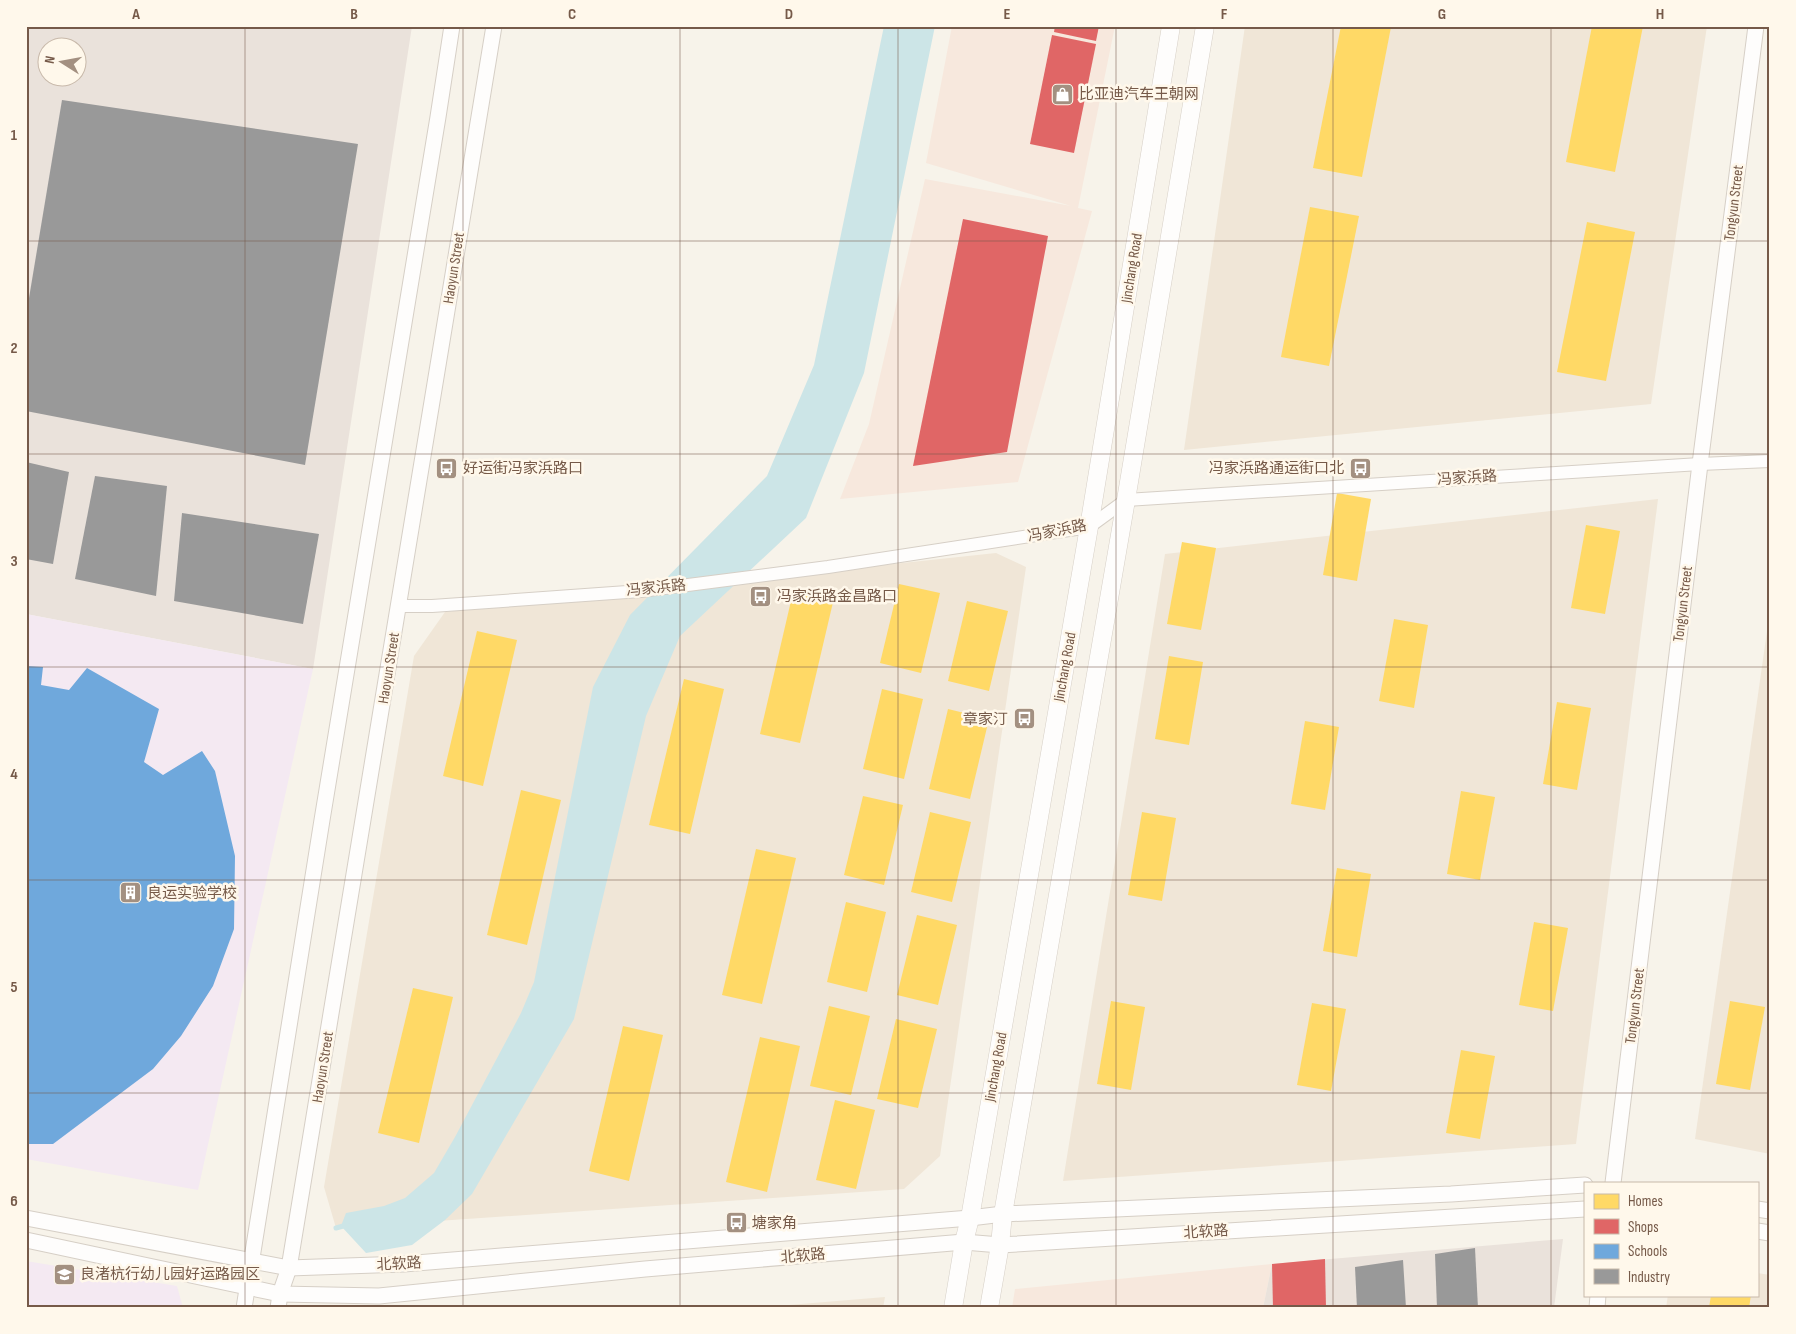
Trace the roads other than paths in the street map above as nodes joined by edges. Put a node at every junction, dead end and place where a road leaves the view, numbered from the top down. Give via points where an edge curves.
1 (452, 26) edge
2 (494, 26) edge
3 (1171, 26) edge
4 (1205, 26) edge
5 (1756, 26) edge
6 (1770, 461) edge
7 (1700, 464) junction
8 (1126, 500) junction
9 (1089, 527) junction
10 (399, 606) junction
11 (1613, 1182) edge
12 (1584, 1185) edge
13 (1584, 1209) edge
14 (1003, 1214) junction
15 (26, 1218) edge
16 (970, 1218) junction
17 (26, 1240) edge
18 (964, 1242) junction
19 (1000, 1245) junction
20 (252, 1261) junction
21 (289, 1268) junction
22 (248, 1287) junction
23 (279, 1301) edge
24 (244, 1308) edge
25 (953, 1308) edge
26 (989, 1308) edge

1 - 20 street
2 - 10 street, Haoyun Street
3 - 9 main road, Jinchang Road
4 - 8 main road
5 - 7 street, Tongyun Street
6 - 7 street, 冯家浜路
7 - 8 street, 冯家浜路
7 - 11 street, Tongyun Street
8 - 9 street, 冯家浜路
8 - 14 main road
9 - 10 street, 冯家浜路 via 642,590
9 - 16 main road, Jinchang Road
10 - 21 street, Haoyun Street
12 - 14 street, 北软路
13 - 19 street, 北软路
14 - 16 street, 北软路
14 - 19 main road
15 - 20 street, 北软路
16 - 18 main road, Jinchang Road
16 - 21 street, 北软路 via 404,1264
17 - 22 street, 北软路
18 - 19 street, 北软路
18 - 23 street, 北软路 via 379,1296
18 - 25 main road, Jinchang Road
19 - 26 main road
20 - 21 street, 北软路
20 - 22 street
21 - 23 street, Haoyun Street
22 - 23 street, 北软路
22 - 24 street

